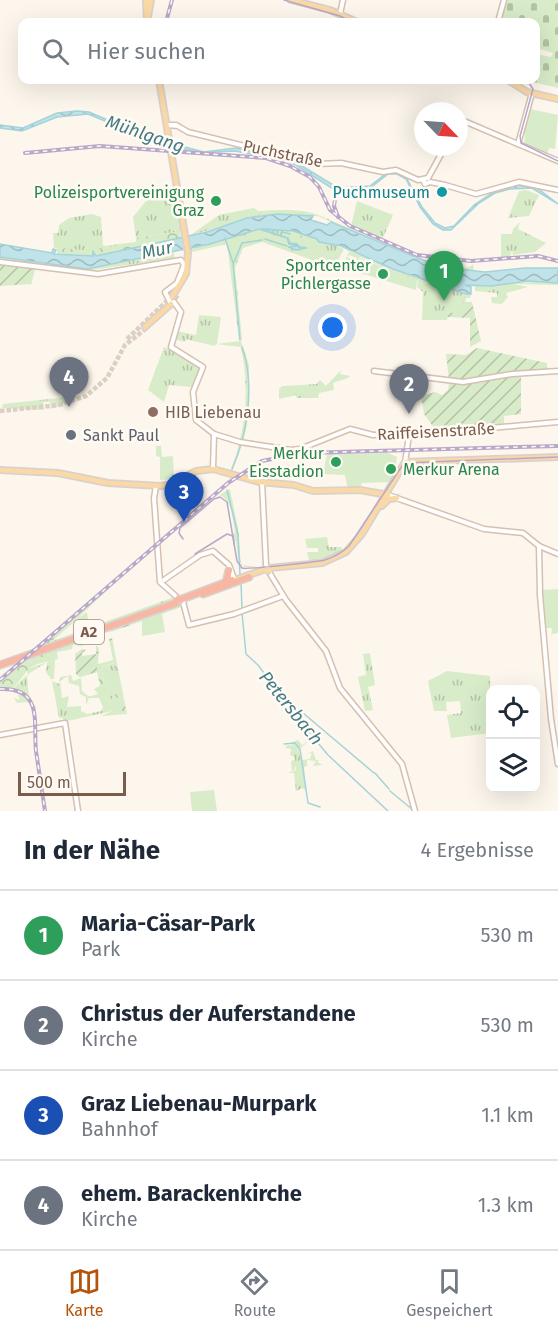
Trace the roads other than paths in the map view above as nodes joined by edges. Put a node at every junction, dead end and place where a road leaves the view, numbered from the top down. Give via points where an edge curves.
1 (147, 0) edge
2 (291, 0) edge
3 (298, 0) edge
4 (343, 0) edge
5 (504, 0) edge
6 (340, 13) junction
7 (147, 18) edge
8 (349, 18) edge
9 (352, 18) edge
10 (499, 18) edge
11 (161, 84) edge
12 (516, 84) edge
13 (518, 84) edge
14 (532, 93) junction
15 (558, 98) edge
16 (468, 123) edge
17 (168, 125) junction
18 (521, 144) junction
19 (440, 156) edge
20 (558, 161) edge
21 (427, 180) junction
22 (558, 190) edge
23 (0, 262) edge
24 (173, 299) junction
25 (144, 327) tunnel mouth
26 (375, 371) dead end
27 (558, 371) edge
28 (558, 422) edge
29 (214, 434) junction
30 (408, 435) junction
31 (558, 458) edge
32 (405, 464) junction
33 (213, 469) junction
34 (0, 470) edge
35 (262, 482) junction
36 (156, 486) junction
37 (376, 493) junction
38 (387, 495) junction
39 (397, 498) junction
40 (382, 504) junction
41 (539, 546) junction
42 (558, 554) edge
43 (268, 569) junction
44 (246, 576) junction
45 (232, 578) junction
46 (163, 581) junction
47 (202, 594) junction
48 (283, 596) junction
49 (181, 600) junction
50 (0, 664) edge
51 (0, 735) edge
52 (558, 764) edge
53 (78, 811) edge
54 (415, 811) edge

1 - 7 main road
2 - 6 main road
3 - 6 main road
4 - 6 main road
5 - 10 main road
6 - 8 main road
6 - 9 main road
11 - 17 main road
12 - 14 main road
13 - 15 main road
14 - 15 main road
14 - 18 main road
16 - 18 main road
17 - 21 main road, Puchstraße via 315,164 341,163 382,172 396,170
17 - 24 main road via 189,253 186,274
18 - 20 main road
19 - 21 main road
21 - 22 main road, Puchstraße via 476,194 519,182
23 - 24 main road via 98,274 182,260 178,281 165,292
24 - 25 main road
24 - 29 main road via 181,312 171,347 202,364 204,371 193,392 195,417
26 - 27 main road via 463,382
28 - 30 main road, Raiffeisenstraße
29 - 30 main road, Raiffeisenstraße via 291,450 350,429 371,435
29 - 33 main road
30 - 32 main road
31 - 32 main road
32 - 38 main road
33 - 35 main road
33 - 36 main road
34 - 36 main road via 58,472 100,482
35 - 37 main road via 317,491
35 - 43 main road
36 - 46 main road
37 - 38 main road
37 - 40 main road
38 - 39 main road
38 - 40 main road
39 - 40 main road
39 - 41 main road via 484,529 523,533
40 - 43 main road via 352,550 333,562
41 - 42 main road
41 - 52 main road via 540,596
43 - 44 main road
43 - 48 main road
44 - 45 main road
44 - 47 highway
45 - 46 main road via 214,551
45 - 47 highway, A2
45 - 49 highway, A2
46 - 49 main road
47 - 49 highway, A2
48 - 49 main road via 189,625
48 - 54 main road via 326,651 346,697 402,764
49 - 50 highway, A2
51 - 53 main road via 65,723

